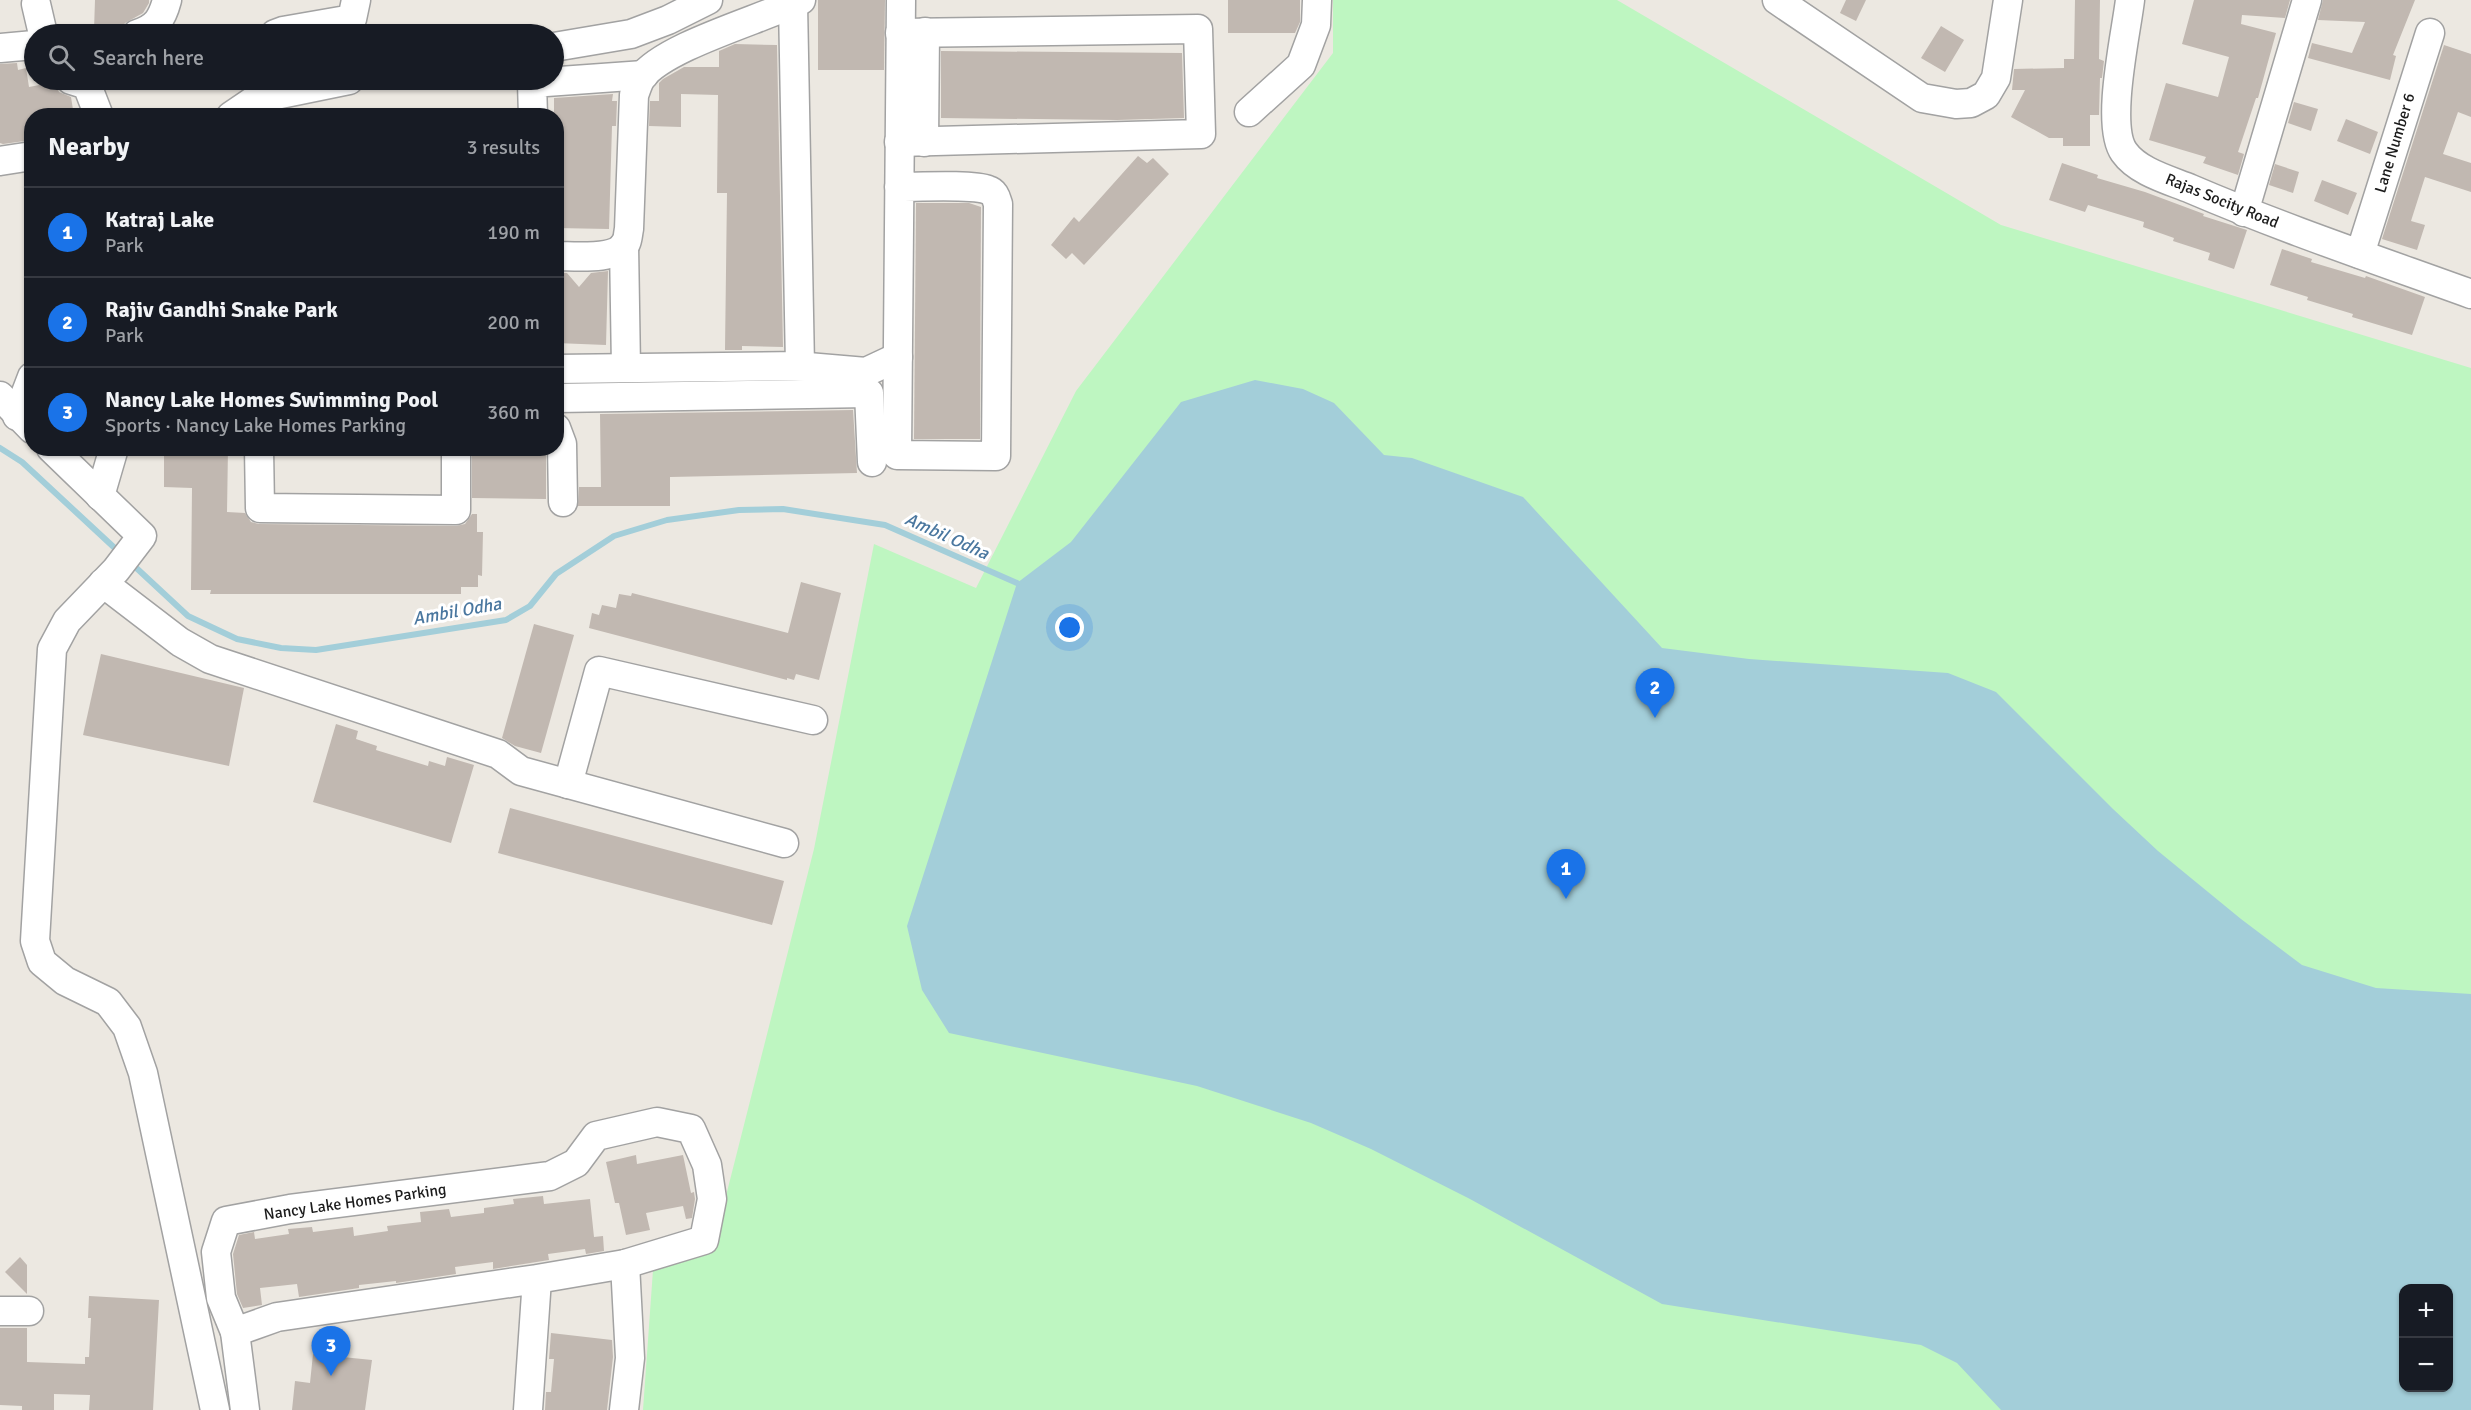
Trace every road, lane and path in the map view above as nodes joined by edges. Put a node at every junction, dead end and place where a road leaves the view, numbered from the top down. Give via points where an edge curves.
1 (167, 0) edge
2 (356, 0) edge
3 (708, 0) edge
4 (901, 0) edge
5 (1317, 0) edge
6 (1777, 0) edge
7 (2008, 0) edge
8 (2130, 0) edge
9 (2307, 0) edge
10 (797, 2) edge
11 (36, 4) dead end
12 (41, 24) edge
13 (157, 24) edge
14 (323, 24) edge
15 (913, 32) junction
16 (2430, 33) dead end
17 (564, 45) edge
18 (24, 46) edge
19 (0, 48) edge
20 (644, 75) junction
21 (564, 81) edge
22 (89, 90) edge
23 (300, 90) edge
24 (532, 90) edge
25 (96, 108) edge
26 (243, 108) edge
27 (533, 108) edge
28 (1249, 112) dead end
29 (911, 142) junction
30 (24, 157) edge
31 (0, 160) edge
32 (899, 187) junction
33 (2244, 212) junction
34 (624, 245) junction
35 (2360, 254) junction
36 (564, 256) edge
37 (2471, 294) edge
38 (898, 357) junction
39 (796, 366) junction
40 (626, 368) junction
41 (564, 369) edge
42 (24, 395) edge
43 (564, 398) edge
44 (16, 413) edge
45 (59, 456) edge
46 (112, 456) edge
47 (259, 456) edge
48 (456, 456) edge
49 (562, 456) edge
50 (872, 462) dead end
51 (100, 496) junction
52 (563, 502) dead end
53 (110, 577) junction
54 (813, 720) dead end
55 (568, 784) junction
56 (784, 843) dead end
57 (625, 1264) junction
58 (537, 1279) junction
59 (0, 1311) edge
60 (29, 1311) dead end
61 (235, 1332) junction
62 (215, 1410) edge
63 (245, 1410) edge
64 (528, 1410) edge
65 (624, 1410) edge

1 - 13 street via 163,18
2 - 14 street via 352,19
3 - 17 street via 631,34
4 - 15 street
5 - 28 street via 1316,25 1301,65
6 - 7 street via 1922,98 1956,104 1971,103 1986,95 1996,78
8 - 33 street, Rajas Socity Road via 2116,102 2116,131 2123,152 2141,167
9 - 33 street
10 - 20 street via 682,49
10 - 39 street via 800,366
11 - 12 street
15 - 29 street
15 - 29 street via 1198,29 1201,134
16 - 35 street, Lane Number 6
18 - 19 street
20 - 21 street
20 - 34 street via 634,95 629,229
22 - 25 street
23 - 26 street via 256,99
24 - 27 street
29 - 32 street
30 - 31 street
32 - 38 street
32 - 38 street via 975,188 995,195 996,456 897,455
33 - 35 street, Rajas Socity Road
34 - 36 street via 617,253 602,256
34 - 40 street
35 - 37 street, Rajas Socity Road
38 - 39 street via 866,372
39 - 40 street
40 - 41 street
42 - 44 street
43 - 50 street via 869,393
45 - 51 street
46 - 51 street
47 - 48 street via 260,508 456,510
49 - 52 street
51 - 53 street via 142,536
53 - 55 street via 180,642 210,659 498,754 521,771
53 - 62 street via 67,621 52,649 35,941 42,962 65,981 108,1002 127,1027 143,1073
54 - 55 street via 600,671
55 - 56 street
57 - 58 street, Nancy Lake Homes Parking
57 - 61 street, Nancy Lake Homes Parking via 704,1240 712,1199 707,1165 691,1129 657,1122 596,1137 576,1163 550,1176 290,1209 226,1221 216,1252 221,1298
57 - 65 street via 630,1358
58 - 61 street, Nancy Lake Homes Parking via 277,1317
58 - 64 street
59 - 60 street
61 - 63 street

